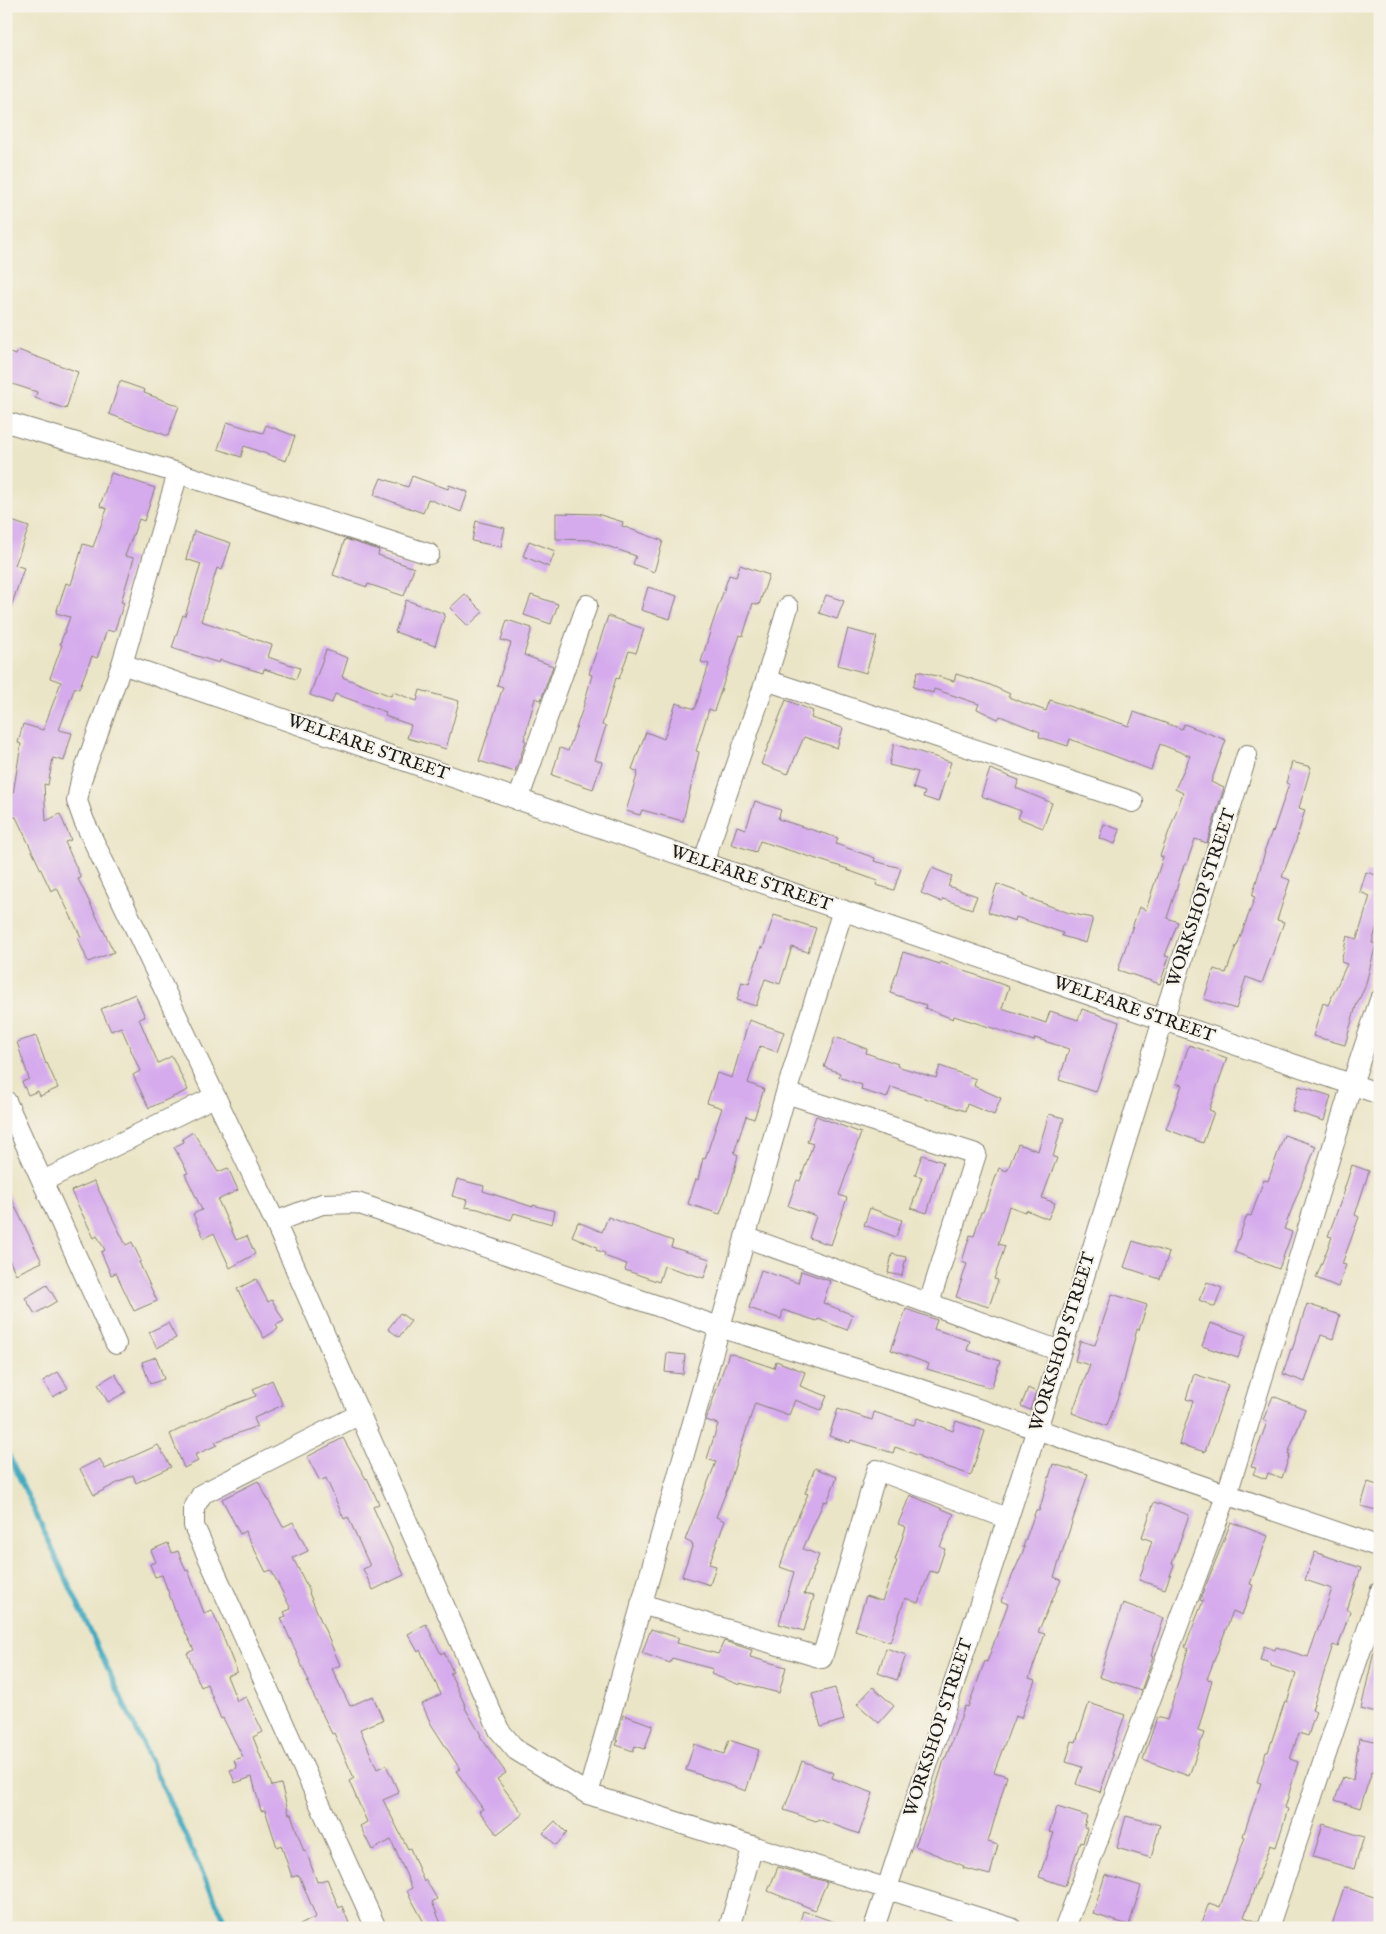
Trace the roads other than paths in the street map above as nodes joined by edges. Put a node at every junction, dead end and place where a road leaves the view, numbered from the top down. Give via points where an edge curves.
1 (6, 422) edge
2 (178, 473) junction
3 (429, 554) dead end
4 (587, 605) dead end
5 (788, 607) dead end
6 (122, 664) junction
7 (766, 680) junction
8 (1248, 755) dead end
9 (518, 800) junction
10 (1133, 802) dead end
11 (703, 863) junction
12 (843, 910) junction
13 (1380, 1000) edge
14 (1163, 1020) junction
15 (1352, 1084) junction
16 (786, 1093) junction
17 (1380, 1094) edge
18 (214, 1097) junction
19 (6, 1101) edge
20 (43, 1181) junction
21 (275, 1222) junction
22 (745, 1237) junction
23 (929, 1303) junction
24 (719, 1327) junction
25 (116, 1344) dead end
26 (1060, 1352) junction
27 (360, 1414) junction
28 (1037, 1429) junction
29 (1226, 1494) junction
30 (1008, 1518) junction
31 (1380, 1547) edge
32 (1380, 1592) edge
33 (641, 1604) junction
34 (588, 1794) junction
35 (753, 1846) junction
36 (887, 1888) junction
37 (376, 1928) edge
38 (729, 1928) edge
39 (874, 1928) edge
40 (1011, 1928) edge
41 (1065, 1928) edge
42 (1268, 1928) edge

1 - 2 street
2 - 3 street
2 - 6 street
4 - 9 street
5 - 7 street
6 - 9 street, WELFARE STREET
6 - 18 street via 81,780 77,801
7 - 10 street
7 - 11 street
8 - 14 street, WORKSHOP STREET
9 - 11 street, WELFARE STREET
11 - 12 street, WELFARE STREET
12 - 14 street, WELFARE STREET
12 - 16 street
13 - 15 street
14 - 15 street, WELFARE STREET
14 - 26 street, WORKSHOP STREET
15 - 17 street, WELFARE STREET
15 - 29 street
16 - 22 street
16 - 23 street via 976,1154
18 - 20 street
18 - 21 street
19 - 20 street
20 - 25 street
21 - 24 street via 322,1204 357,1203
21 - 27 street
22 - 23 street
22 - 24 street
23 - 26 street
24 - 28 street via 906,1384
24 - 33 street
26 - 28 street, WORKSHOP STREET
27 - 34 street via 499,1730 516,1750
27 - 37 street via 202,1494 194,1508 194,1526
28 - 29 street
28 - 30 street, WORKSHOP STREET
29 - 31 street
29 - 41 street
30 - 33 street via 877,1470 822,1658
30 - 36 street, WORKSHOP STREET
32 - 42 street
33 - 34 street
34 - 35 street
35 - 36 street
35 - 38 street
36 - 39 street, WORKSHOP STREET
36 - 40 street

